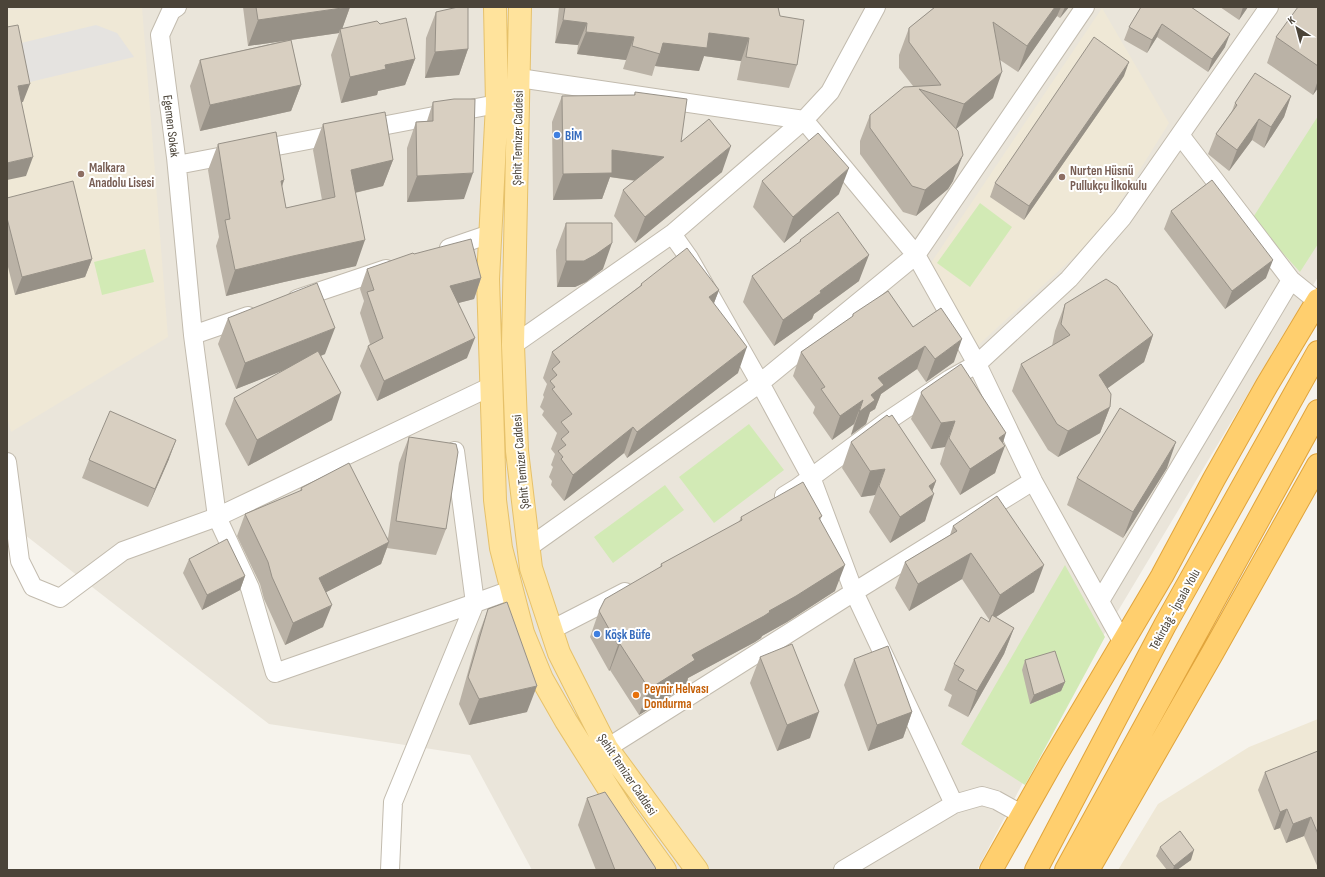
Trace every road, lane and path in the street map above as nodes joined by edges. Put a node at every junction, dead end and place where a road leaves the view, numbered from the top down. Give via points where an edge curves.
1 (177, 7) edge
2 (495, 7) edge
3 (520, 7) edge
4 (876, 7) edge
5 (1085, 7) edge
6 (1269, 7) edge
7 (519, 78) junction
8 (497, 104) junction
9 (804, 120) junction
10 (1180, 135) junction
11 (176, 157) junction
12 (490, 234) junction
13 (672, 234) junction
14 (432, 254) edge
15 (916, 255) junction
16 (404, 263) edge
17 (1291, 280) junction
18 (1318, 300) edge
19 (193, 335) junction
20 (513, 346) junction
21 (1318, 352) edge
22 (977, 364) junction
23 (760, 383) junction
24 (492, 386) junction
25 (1318, 411) edge
26 (455, 451) edge
27 (7, 462) edge
28 (1318, 465) edge
29 (811, 477) junction
30 (1033, 481) junction
31 (770, 504) edge
32 (217, 517) junction
33 (529, 547) junction
34 (638, 584) edge
35 (511, 590) junction
36 (854, 592) junction
37 (1100, 601) junction
38 (475, 603) junction
39 (551, 630) junction
40 (1123, 643) junction
41 (607, 748) junction
42 (954, 804) junction
43 (1023, 815) junction
44 (390, 870) edge
45 (665, 870) edge
46 (698, 870) edge
47 (843, 870) edge
48 (991, 870) edge
49 (1036, 870) edge
50 (1066, 870) edge
51 (1088, 870) edge

1 - 11 street, Egemen Sokak via 170,11 160,35
2 - 8 main road, Şehit Temizer Caddesi
3 - 7 main road, Şehit Temizer Caddesi
4 - 9 street via 830,92
5 - 15 street
6 - 10 street
7 - 9 street
7 - 20 main road, Şehit Temizer Caddesi
8 - 11 street, Egemen Sokak via 177,165
8 - 12 main road, Şehit Temizer Caddesi
9 - 13 street
9 - 15 street
10 - 17 street
10 - 22 street via 1122,218 1074,274
11 - 19 street
12 - 14 street
12 - 24 main road, Şehit Temizer Caddesi via 488,279
13 - 20 street
13 - 23 street via 689,258
15 - 22 street
15 - 23 street
16 - 19 street
17 - 18 street
17 - 37 street
18 - 40 highway via 1248,419
19 - 32 street
20 - 33 main road, Şehit Temizer Caddesi via 517,451
21 - 49 highway, Tekirdağ - İpsala Yolu via 1165,625
22 - 29 street via 886,422
22 - 30 street
23 - 29 street
23 - 33 street
24 - 32 street
24 - 35 main road, Şehit Temizer Caddesi via 495,500 501,548
25 - 50 highway
26 - 38 street
27 - 32 street via 20,561 33,587 60,598 123,551
28 - 51 highway
29 - 31 street
29 - 36 street
30 - 36 street
30 - 37 street
32 - 38 street via 250,588 275,673
33 - 39 main road, Şehit Temizer Caddesi via 530,568
34 - 39 street
35 - 38 street
35 - 45 main road, Şehit Temizer Caddesi via 523,633 542,679 624,813
36 - 41 street
36 - 42 street
37 - 40 street
38 - 44 street via 393,802
39 - 41 main road, Şehit Temizer Caddesi via 559,653
40 - 43 highway
41 - 46 main road, Şehit Temizer Caddesi
42 - 43 street via 982,796 996,800
42 - 47 street
43 - 48 highway

